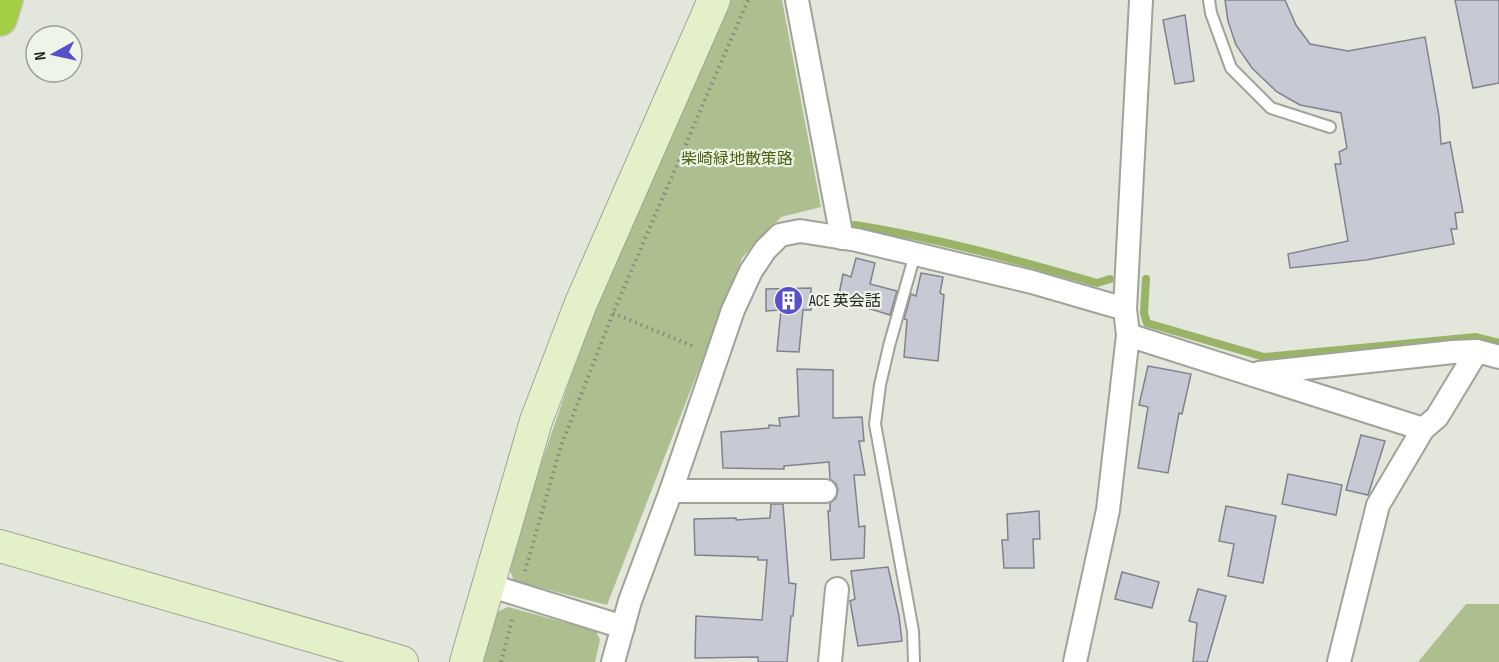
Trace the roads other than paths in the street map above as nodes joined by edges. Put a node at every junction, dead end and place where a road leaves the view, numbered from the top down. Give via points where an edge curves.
1 (6, 0) edge
2 (714, 0) edge
3 (797, 0) edge
4 (1141, 0) edge
5 (1209, 0) edge
6 (0, 19) edge
7 (1330, 127) dead end
8 (842, 238) junction
9 (915, 254) junction
10 (1125, 309) junction
11 (1128, 335) junction
12 (1477, 351) junction
13 (1499, 357) edge
14 (1252, 373) junction
15 (1423, 429) junction
16 (671, 491) junction
17 (825, 491) dead end
18 (0, 546) edge
19 (488, 585) junction
20 (837, 589) dead end
21 (623, 627) junction
22 (402, 662) edge
23 (466, 662) edge
24 (613, 662) edge
25 (830, 662) edge
26 (914, 662) edge
27 (1075, 662) edge
28 (1339, 662) edge

1 - 6 highway
2 - 19 street via 581,303 536,421
3 - 8 street
4 - 10 street
5 - 7 lane via 1231,68 1271,108
8 - 9 street
8 - 16 street via 800,231 780,235 765,250 733,310
9 - 10 street
9 - 26 lane via 886,356 875,424 913,631
10 - 11 street
11 - 14 street
11 - 27 street via 1108,510
12 - 13 street
12 - 14 street
12 - 15 street via 1437,417
14 - 15 street
15 - 28 street via 1378,506
16 - 17 street
16 - 21 street
18 - 22 street
19 - 21 street
19 - 23 street
20 - 25 street
21 - 24 street

